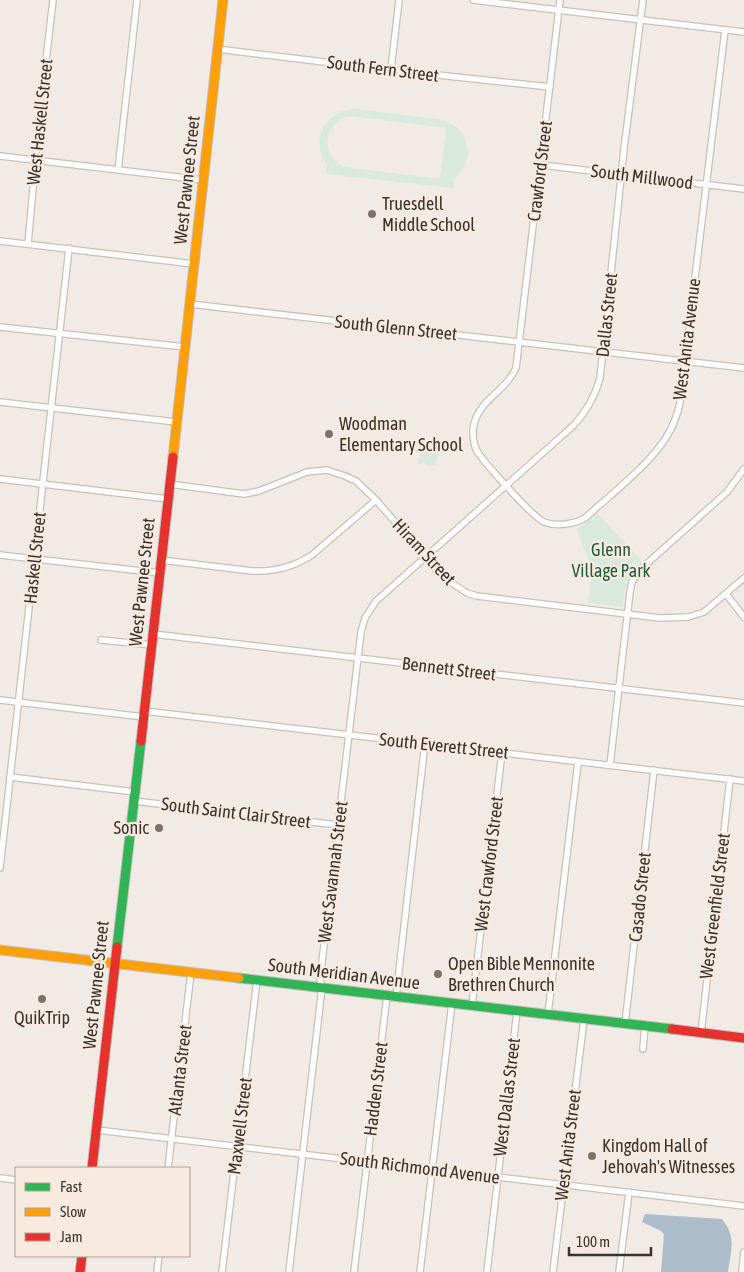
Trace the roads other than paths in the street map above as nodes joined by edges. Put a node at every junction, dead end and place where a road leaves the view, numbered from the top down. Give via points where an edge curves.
1 (53, 0) edge
2 (136, 0) edge
3 (222, 0) edge
4 (399, 0) edge
5 (473, 0) edge
6 (560, 0) edge
7 (643, 0) edge
8 (559, 10) junction
9 (641, 20) junction
10 (725, 30) junction
11 (744, 32) edge
12 (217, 49) junction
13 (390, 70) junction
14 (550, 87) junction
15 (0, 156) edge
16 (35, 160) junction
17 (541, 165) junction
18 (118, 170) junction
19 (622, 175) junction
20 (203, 180) junction
21 (706, 185) junction
22 (744, 189) edge
23 (0, 241) edge
24 (28, 244) junction
25 (69, 248) junction
26 (194, 264) junction
27 (190, 304) junction
28 (0, 327) edge
29 (60, 333) junction
30 (520, 342) junction
31 (185, 347) junction
32 (603, 352) junction
33 (685, 361) junction
34 (744, 368) edge
35 (0, 402) edge
36 (51, 408) junction
37 (176, 422) junction
38 (744, 469) edge
39 (0, 479) edge
40 (43, 484) junction
41 (169, 484) junction
42 (506, 485) junction
43 (168, 499) junction
44 (376, 500) junction
45 (0, 555) edge
46 (426, 557) junction
47 (35, 559) junction
48 (161, 560) junction
49 (160, 573) junction
50 (744, 578) edge
51 (726, 594) junction
52 (628, 614) junction
53 (744, 617) edge
54 (153, 634) junction
55 (101, 640) dead end
56 (152, 645) junction
57 (358, 658) junction
58 (619, 689) junction
59 (0, 700) edge
60 (19, 702) junction
61 (744, 704) edge
62 (144, 714) junction
63 (349, 735) junction
64 (426, 743) junction
65 (502, 752) junction
66 (578, 762) junction
67 (610, 765) junction
68 (654, 770) junction
69 (10, 777) junction
70 (730, 779) junction
71 (744, 781) edge
72 (134, 797) junction
73 (338, 825) junction
74 (0, 868) edge
75 (0, 950) edge
76 (115, 963) junction
77 (192, 972) junction
78 (257, 980) junction
79 (322, 988) junction
80 (387, 996) junction
81 (396, 997) junction
82 (452, 1003) junction
83 (472, 1006) junction
84 (517, 1011) junction
85 (548, 1014) junction
86 (584, 1019) junction
87 (625, 1024) junction
88 (645, 1026) junction
89 (701, 1033) junction
90 (744, 1038) edge
91 (643, 1049) dead end
92 (96, 1130) junction
93 (172, 1139) junction
94 (238, 1146) junction
95 (303, 1154) junction
96 (368, 1161) junction
97 (92, 1167) edge
98 (168, 1167) edge
99 (432, 1170) junction
100 (498, 1177) junction
101 (0, 1178) edge
102 (15, 1180) edge
103 (563, 1184) junction
104 (629, 1192) junction
105 (744, 1206) edge
106 (744, 1252) edge
107 (82, 1257) edge
108 (159, 1257) edge
109 (80, 1272) edge
110 (157, 1272) edge
111 (222, 1272) edge
112 (288, 1272) edge
113 (354, 1272) edge
114 (420, 1272) edge
115 (487, 1272) edge
116 (553, 1272) edge
117 (619, 1272) edge
118 (742, 1272) edge

1 - 16 street, West Haskell Street
2 - 18 street
3 - 12 main road, West Pawnee Street
4 - 13 street
5 - 8 street
6 - 8 street, Crawford Street
7 - 9 street, Dallas Street
8 - 9 street
8 - 14 street, Crawford Street
9 - 10 street
9 - 19 street, Dallas Street
10 - 11 street
10 - 21 street, West Anita Avenue
12 - 13 street, South Fern Street
12 - 20 main road, West Pawnee Street
13 - 14 street, South Fern Street
14 - 17 street, Crawford Street
15 - 16 street
16 - 18 street
16 - 24 street, West Haskell Street
17 - 19 street, South Millwood
17 - 30 street, Crawford Street
18 - 20 street
19 - 21 street, South Millwood
19 - 32 street, Dallas Street
20 - 26 main road, West Pawnee Street
21 - 22 street, South Millwood
21 - 33 street, West Anita Avenue
23 - 24 street
24 - 25 street
25 - 26 street
25 - 29 street, Haskell Street
26 - 27 main road, West Pawnee Street
27 - 30 street, South Glenn Street
27 - 31 main road, West Pawnee Street
28 - 29 street
29 - 31 street
29 - 36 street, Haskell Street
30 - 32 street, South Glenn Street
30 - 42 street via 514,374 480,409 473,432 480,456
31 - 37 main road, West Pawnee Street
32 - 33 street, South Glenn Street
32 - 42 street, Dallas Street via 598,387 584,414
33 - 34 street, South Glenn Street
33 - 42 street, West Anita Avenue via 679,406 665,440 585,518 570,523 544,522
35 - 36 street
36 - 37 street
36 - 40 street, Haskell Street
37 - 41 main road, West Pawnee Street
38 - 52 street via 726,492 642,568 632,582
39 - 40 street
40 - 43 street
40 - 47 street, Haskell Street
41 - 43 main road, West Pawnee Street
41 - 44 street, Hiram Street via 244,494 307,472 327,470 356,481
42 - 46 street, Dallas Street
43 - 48 main road, West Pawnee Street
44 - 46 street, Hiram Street
44 - 48 street via 312,555 284,568 252,571
45 - 47 street
46 - 52 street, Hiram Street via 449,581 471,595
46 - 57 street, West Savannah Street via 373,606 365,618
47 - 49 street
47 - 60 street, Haskell Street
48 - 49 main road, West Pawnee Street
49 - 54 main road, West Pawnee Street
50 - 51 street, Hiram Street
51 - 52 street, Hiram Street via 704,612 688,618
51 - 53 street
52 - 58 street
54 - 56 main road, West Pawnee Street
54 - 57 street, Bennett Street
55 - 56 street
56 - 62 main road, West Pawnee Street
57 - 58 street, Bennett Street
57 - 63 street, West Savannah Street
58 - 61 street, Bennett Street
58 - 67 street
59 - 60 street, South Everett Street
60 - 62 street, South Everett Street
60 - 69 street, Haskell Street
62 - 63 street, South Everett Street
62 - 72 main road, West Pawnee Street
63 - 64 street, South Everett Street
63 - 73 street, West Savannah Street
64 - 65 street, South Everett Street
64 - 81 street
65 - 66 street, South Everett Street
65 - 83 street, West Crawford Street
66 - 67 street, South Everett Street
66 - 85 street
67 - 68 street, South Everett Street
68 - 70 street, South Everett Street
68 - 87 street, Casado Street
69 - 72 street, South Saint Clair Street
69 - 74 street, Haskell Street
70 - 71 street, South Everett Street
70 - 89 street, West Greenfield Street
72 - 73 street, South Saint Clair Street
72 - 76 main road, West Pawnee Street
73 - 79 street, West Savannah Street via 320,979
75 - 76 main road, South Meridian Avenue
76 - 77 main road, South Meridian Avenue
76 - 92 main road, West Pawnee Street
77 - 78 main road, South Meridian Avenue
77 - 93 street, Atlanta Street
78 - 79 main road, South Meridian Avenue
78 - 94 street, Maxwell Street
79 - 80 main road, South Meridian Avenue
79 - 95 street, West Savannah Street
80 - 81 main road, South Meridian Avenue
80 - 96 street, Hadden Street
81 - 82 main road, South Meridian Avenue
82 - 83 main road, South Meridian Avenue
82 - 99 street
83 - 84 main road, South Meridian Avenue
84 - 85 main road, South Meridian Avenue
84 - 100 street, West Dallas Street
85 - 86 main road, South Meridian Avenue
86 - 87 main road, South Meridian Avenue
86 - 103 street, West Anita Street
87 - 88 main road, South Meridian Avenue
88 - 89 main road, South Meridian Avenue
88 - 91 street
89 - 90 main road, South Meridian Avenue
92 - 93 street, South Richmond Avenue
92 - 97 main road, West Pawnee Street
93 - 94 street, South Richmond Avenue
93 - 98 street, Atlanta Street
94 - 95 street, South Richmond Avenue
94 - 111 street, Maxwell Street
95 - 96 street, South Richmond Avenue
95 - 112 street, West Savannah Street
96 - 99 street, South Richmond Avenue
96 - 113 street, Hadden Street
99 - 100 street, South Richmond Avenue
99 - 114 street
100 - 103 street, South Richmond Avenue
100 - 115 street, West Dallas Street
101 - 102 street
103 - 104 street, South Richmond Avenue
103 - 116 street, West Anita Street
104 - 105 street, South Richmond Avenue
104 - 117 street
106 - 118 street
107 - 109 main road
108 - 110 street

